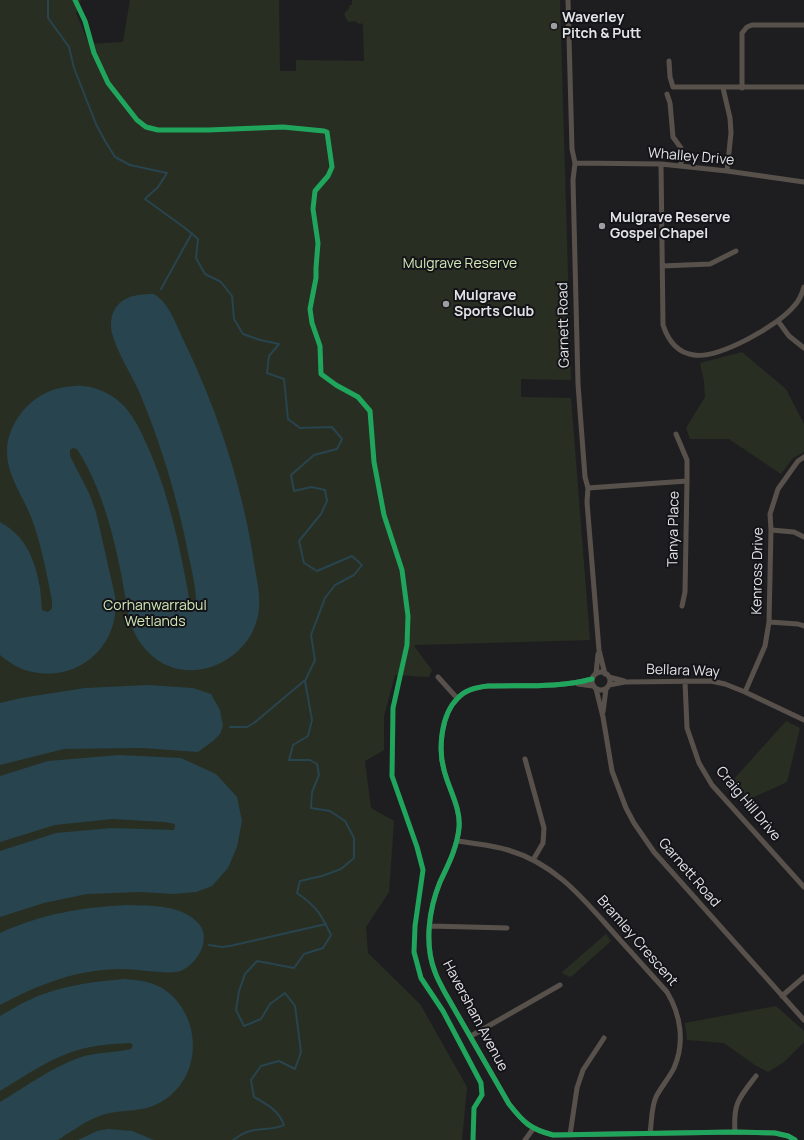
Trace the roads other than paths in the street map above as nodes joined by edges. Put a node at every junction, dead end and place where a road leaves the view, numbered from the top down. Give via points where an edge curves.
1 (568, 0) edge
2 (804, 25) edge
3 (669, 61) dead end
4 (804, 87) edge
5 (723, 88) junction
6 (742, 88) junction
7 (667, 94) dead end
8 (575, 163) junction
9 (660, 164) junction
10 (681, 166) junction
11 (727, 171) junction
12 (804, 182) edge
13 (736, 251) dead end
14 (662, 266) junction
15 (804, 287) edge
16 (778, 320) junction
17 (804, 348) edge
18 (676, 434) dead end
19 (804, 457) edge
20 (687, 480) junction
21 (588, 488) junction
22 (771, 530) junction
23 (804, 537) edge
24 (682, 606) dead end
25 (769, 622) junction
26 (804, 626) edge
27 (599, 650) junction
28 (607, 675) junction
29 (438, 677) dead end
30 (594, 677) junction
31 (685, 681) junction
32 (625, 682) junction
33 (575, 683) junction
34 (594, 687) junction
35 (607, 687) junction
36 (745, 692) junction
37 (457, 698) junction
38 (603, 717) junction
39 (804, 720) edge
40 (525, 759) dead end
41 (458, 841) junction
42 (533, 860) junction
43 (804, 887) edge
44 (430, 926) junction
45 (507, 928) dead end
46 (804, 977) edge
47 (560, 985) dead end
48 (782, 996) junction
49 (804, 1020) edge
50 (470, 1036) junction
51 (604, 1038) dead end
52 (756, 1076) dead end
53 (533, 1129) junction
54 (735, 1132) junction
55 (650, 1133) junction
56 (570, 1135) junction
57 (525, 1140) edge
58 (795, 1140) edge

1 - 8 street, Garnett Road via 572,149
2 - 6 street via 747,27 742,33
3 - 5 street via 673,87
4 - 6 street
5 - 6 street
5 - 11 street via 731,133
7 - 10 street via 672,138 680,148
8 - 9 street, Whalley Drive
8 - 21 street, Garnett Road via 573,180 578,384
9 - 10 street, Whalley Drive
9 - 14 street
10 - 11 street, Whalley Drive
11 - 12 street, Whalley Drive
13 - 14 street via 710,264
14 - 16 street via 663,325 673,346 681,351 707,355 741,344
15 - 16 street via 802,296 794,307
16 - 17 street via 789,336
18 - 20 street via 687,460
19 - 22 street, Kenross Drive via 798,461 778,489 770,514
20 - 21 street, Tanya Place
20 - 24 street, Tanya Place via 685,592
21 - 27 street, Garnett Road
22 - 23 street via 794,532
22 - 25 street, Kenross Drive
25 - 26 street
25 - 36 street, Kenross Drive via 765,646
27 - 28 street, Garnett Road
27 - 30 street, Garnett Road
28 - 30 street via 600,673
28 - 32 street, Bellara Way
28 - 35 street
29 - 37 street
30 - 33 street
30 - 34 street
31 - 32 street, Bellara Way
31 - 36 street, Bellara Way via 711,681
31 - 43 street, Craig Hill Drive via 687,728 699,763 712,785
32 - 35 street, Bellara Way
33 - 34 street
33 - 37 street via 484,686
34 - 35 street via 601,690
34 - 38 street, Garnett Road
35 - 38 street, Garnett Road
36 - 39 street, Bellara Way
37 - 41 street, Haversham Avenue via 448,714 441,738 443,770 460,821
38 - 48 street, Garnett Road via 612,771 626,808 640,832 654,852
40 - 42 street via 544,828 543,843
41 - 42 street, Bramley Crescent via 509,850
41 - 44 street, Haversham Avenue via 439,885 431,911
42 - 55 street, Bramley Crescent via 574,889 667,992 673,1002 680,1023 680,1046 674,1068 656,1098
44 - 45 street
44 - 50 street, Haversham Avenue via 430,948 435,972
46 - 48 street
47 - 50 street
48 - 49 street, Garnett Road
50 - 53 street, Haversham Avenue via 509,1104
51 - 56 street via 583,1070 577,1088
52 - 54 street via 740,1097 734,1119
53 - 56 street, Haversham Avenue via 553,1135
53 - 57 street
54 - 55 street, Haversham Avenue
54 - 58 street, Haversham Avenue via 775,1133
55 - 56 street, Haversham Avenue

